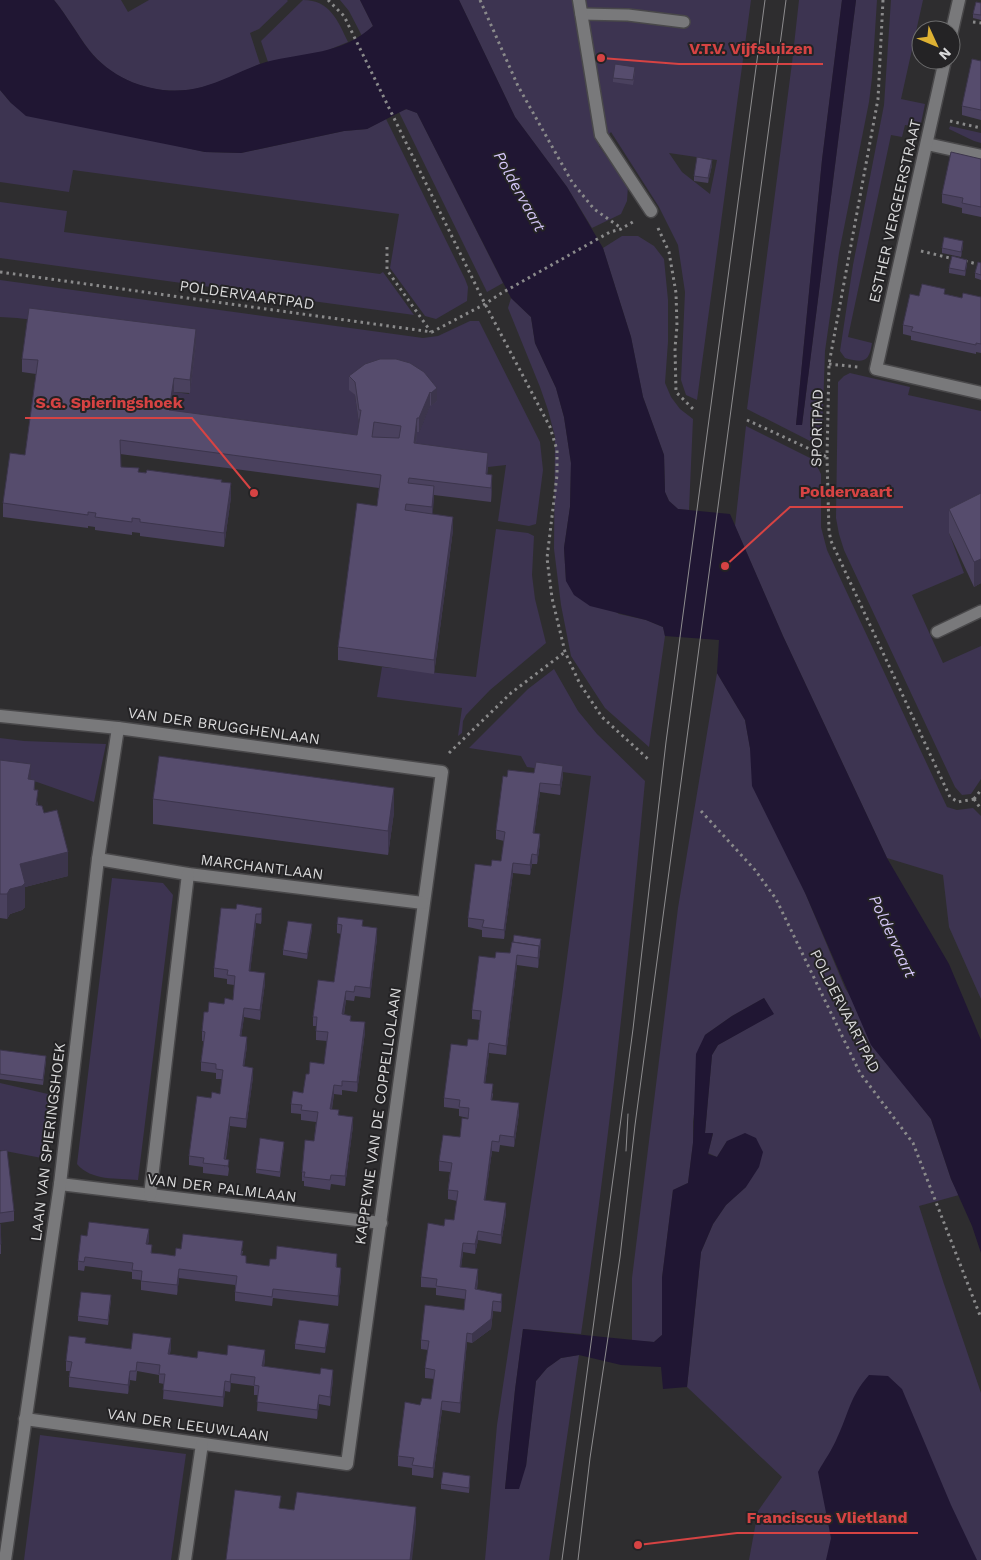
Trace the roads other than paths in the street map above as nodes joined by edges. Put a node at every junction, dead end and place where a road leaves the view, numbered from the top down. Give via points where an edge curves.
1 (579, 0) edge
2 (959, 0) edge
3 (582, 14) junction
4 (954, 20) edge
5 (684, 22) dead end
6 (944, 70) edge
7 (927, 144) junction
8 (981, 156) edge
9 (651, 211) road end
10 (981, 393) edge
11 (981, 611) edge
12 (938, 632) dead end
13 (0, 716) edge
14 (118, 728) junction
15 (442, 772) joint
16 (98, 859) junction
17 (188, 874) junction
18 (423, 903) junction
19 (60, 1184) junction
20 (150, 1195) junction
21 (380, 1223) junction
22 (25, 1419) junction
23 (202, 1444) junction
24 (346, 1464) joint
25 (5, 1560) edge
26 (185, 1560) edge

1 - 3 street
2 - 4 street
3 - 5 lane via 628,15
3 - 9 street via 601,135
6 - 7 street, ESTHER VERGEERSTRAAT
7 - 8 street
7 - 10 street, ESTHER VERGEERSTRAAT via 876,369
11 - 12 lane
13 - 14 street, VAN DER BRUGGHENLAAN
14 - 15 street, VAN DER BRUGGHENLAAN
14 - 16 street, LAAN VAN SPIERINGSHOEK
15 - 18 street, KAPPEYNE VAN DE COPPELLOLAAN
16 - 17 street, MARCHANTLAAN
16 - 19 street, LAAN VAN SPIERINGSHOEK
17 - 18 street, MARCHANTLAAN
17 - 20 street
18 - 21 street, KAPPEYNE VAN DE COPPELLOLAAN
19 - 20 street, VAN DER PALMLAAN
19 - 22 street, LAAN VAN SPIERINGSHOEK
20 - 21 street, VAN DER PALMLAAN
21 - 24 street, KAPPEYNE VAN DE COPPELLOLAAN
22 - 23 street, VAN DER LEEUWLAAN
22 - 25 street, LAAN VAN SPIERINGSHOEK
23 - 24 street, VAN DER LEEUWLAAN
23 - 26 street

